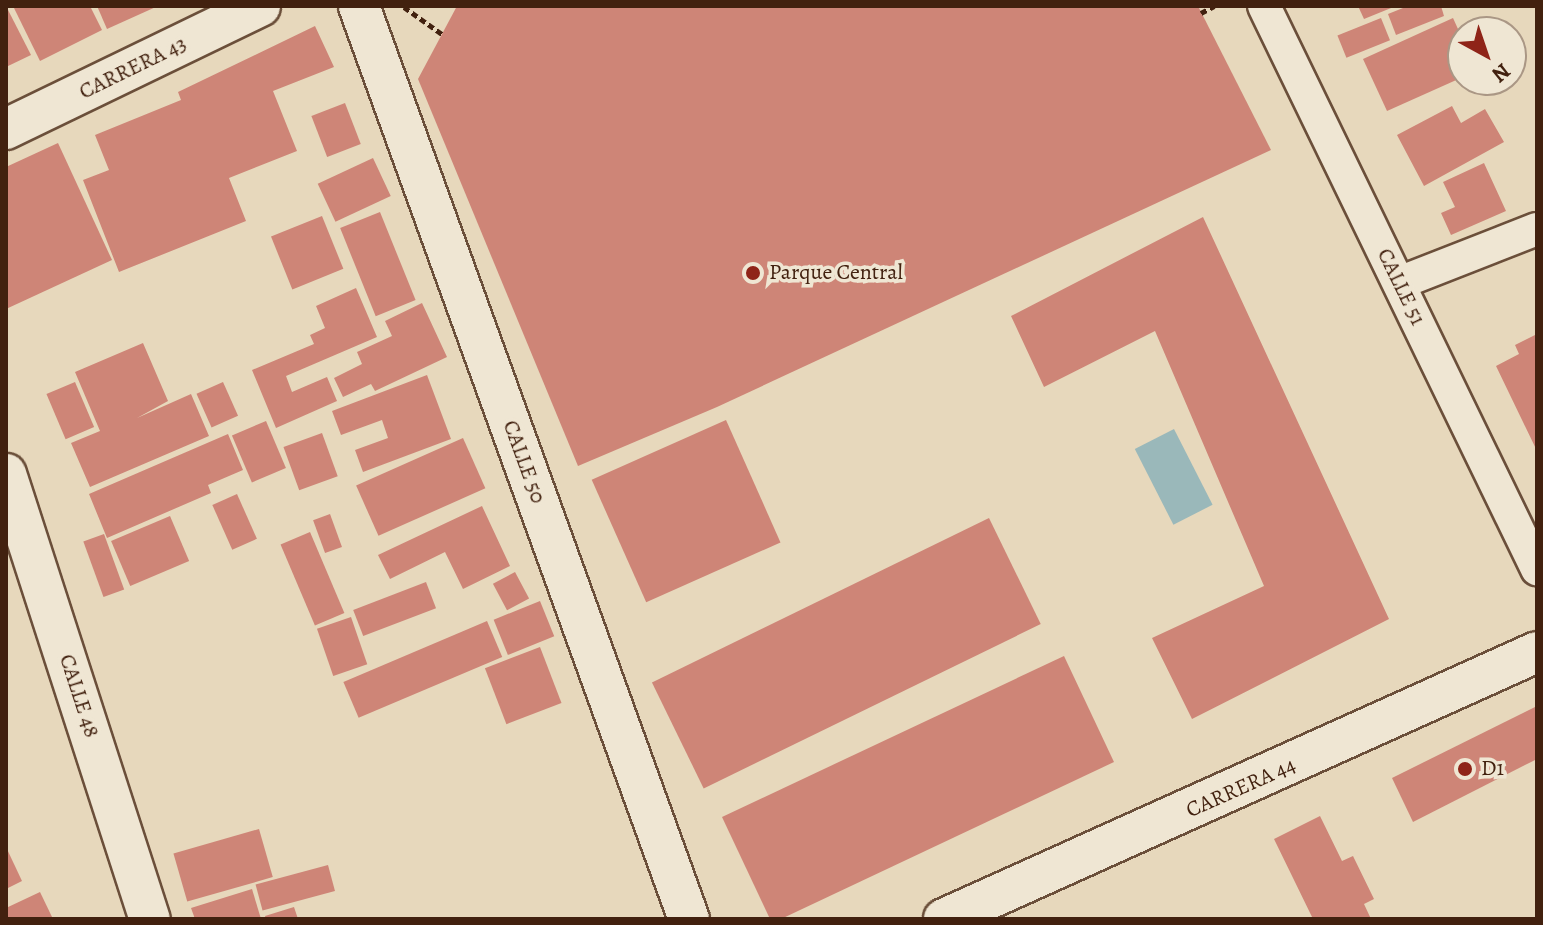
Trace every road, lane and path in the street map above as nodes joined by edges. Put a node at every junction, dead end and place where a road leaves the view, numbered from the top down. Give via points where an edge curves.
1 (260, 6) edge
2 (359, 6) edge
3 (402, 6) edge
4 (1214, 6) edge
5 (1264, 6) edge
6 (1201, 13) dead end
7 (442, 34) dead end
8 (6, 129) edge
9 (1537, 229) edge
10 (1399, 283) junction
11 (6, 474) edge
12 (1537, 569) edge
13 (1537, 652) edge
14 (150, 919) edge
15 (689, 919) edge
16 (944, 919) edge

1 - 8 street, CARRERA 43
2 - 15 street, CALLE 50
3 - 7 path
4 - 6 path
5 - 10 street, CALLE 51
9 - 10 street
10 - 12 street, CALLE 51
11 - 14 street, CALLE 48
13 - 16 street, CARRERA 44

